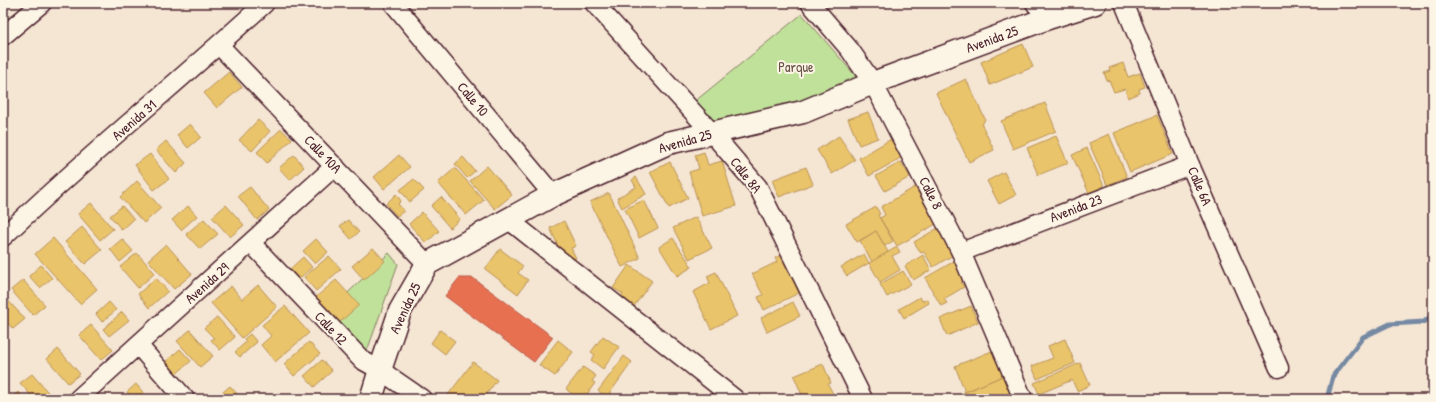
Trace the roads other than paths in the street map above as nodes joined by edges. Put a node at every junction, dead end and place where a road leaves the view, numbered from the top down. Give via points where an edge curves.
1 (42, 3) edge
2 (265, 3) edge
3 (393, 3) edge
4 (594, 3) edge
5 (810, 3) edge
6 (1095, 3) edge
7 (1124, 3) edge
8 (1042, 10) edge
9 (3, 36) edge
10 (219, 45) junction
11 (872, 83) junction
12 (712, 133) junction
13 (1190, 165) junction
14 (335, 166) junction
15 (553, 195) junction
16 (509, 220) junction
17 (3, 237) edge
18 (251, 242) junction
19 (961, 252) junction
20 (427, 264) junction
21 (138, 345) junction
22 (1279, 368) dead end
23 (380, 370) junction
24 (78, 399) edge
25 (185, 399) edge
26 (371, 399) edge
27 (422, 399) edge
28 (735, 399) edge
29 (863, 399) edge
30 (1023, 399) edge

1 - 9 street
2 - 10 street, Avenida 31
3 - 15 street, Calle 10
4 - 12 street, Calle 8A
5 - 11 street, Calle 8 via 850,50
6 - 8 street, Avenida 25
7 - 13 street, Calle 6A
8 - 11 street, Avenida 25
10 - 14 street, Calle 10A
10 - 17 street, Avenida 31
11 - 12 street, Avenida 25 via 803,112
11 - 19 street, Calle 8
12 - 15 street, Avenida 25 via 668,144
12 - 29 street, Calle 8A via 758,187
13 - 19 street, Avenida 23
13 - 22 street, Calle 6A
14 - 18 street, Avenida 29
14 - 20 street, Calle 10A
15 - 16 street, Avenida 25
16 - 20 street, Avenida 25
16 - 28 street
18 - 21 street, Avenida 29
18 - 23 street, Calle 12 via 362,360
19 - 30 street, Calle 8
20 - 23 street, Avenida 25 via 400,311
21 - 24 street, Avenida 29
21 - 25 street
23 - 26 street, Avenida 25
23 - 27 street, Calle 12

